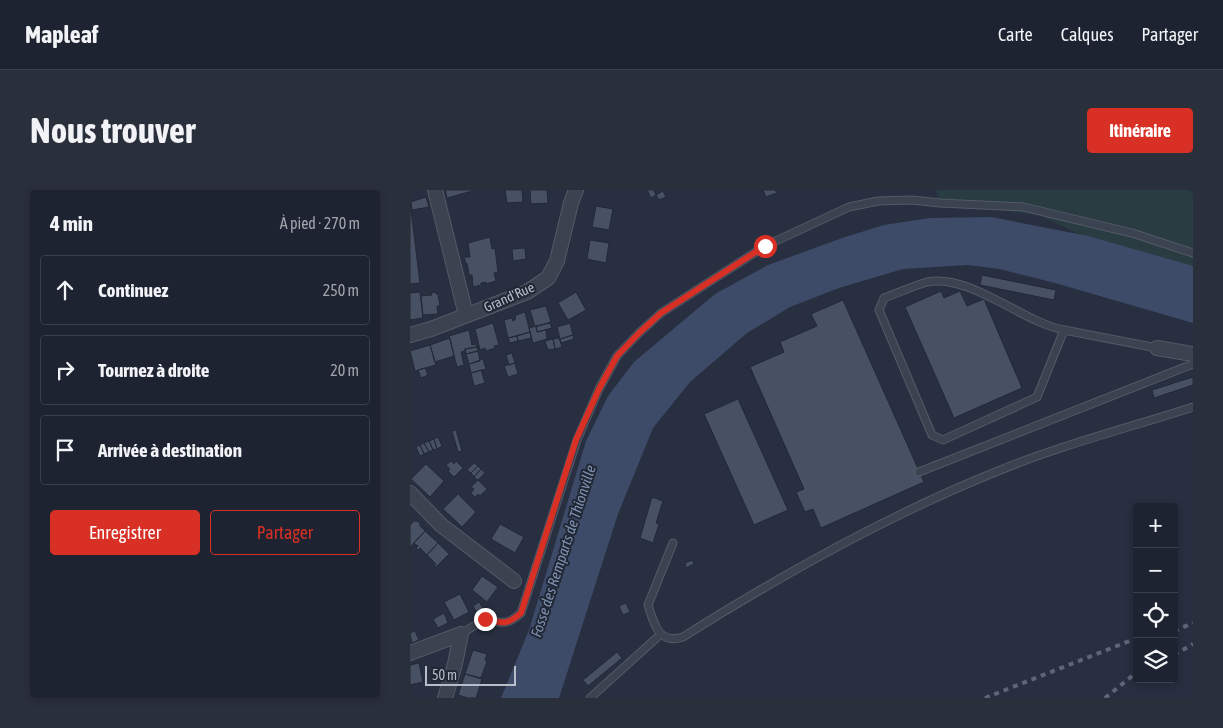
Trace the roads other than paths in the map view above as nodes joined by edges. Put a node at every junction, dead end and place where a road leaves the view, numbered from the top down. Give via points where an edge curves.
1 (435, 190) edge
2 (576, 190) edge
3 (1193, 253) edge
4 (466, 315) junction
5 (1064, 330) junction
6 (410, 335) edge
7 (1157, 348) joint
8 (1193, 354) edge
9 (1193, 364) edge
10 (1193, 407) edge
11 (919, 472) dead end
12 (410, 493) edge
13 (673, 543) dead end
14 (514, 581) dead end
15 (461, 634) junction
16 (661, 634) junction
17 (410, 653) edge
18 (445, 698) edge
19 (590, 698) edge

1 - 4 street
2 - 4 street, Grand'Rue via 557,261 548,278 527,292
3 - 15 lane via 1132,233 1024,207 912,200 878,201 849,207 765,246 661,313 617,356 576,440 521,613 510,622 485,619
4 - 6 street, Grand'Rue
5 - 5 lane via 954,282 929,282 884,298 879,310 932,435 943,440 1037,397
5 - 7 lane
7 - 8 street
9 - 11 lane
10 - 16 lane via 1058,450 954,489 798,568 683,637 675,640
12 - 14 street via 440,525
13 - 16 lane via 648,605
15 - 17 street
15 - 18 street
16 - 19 lane

